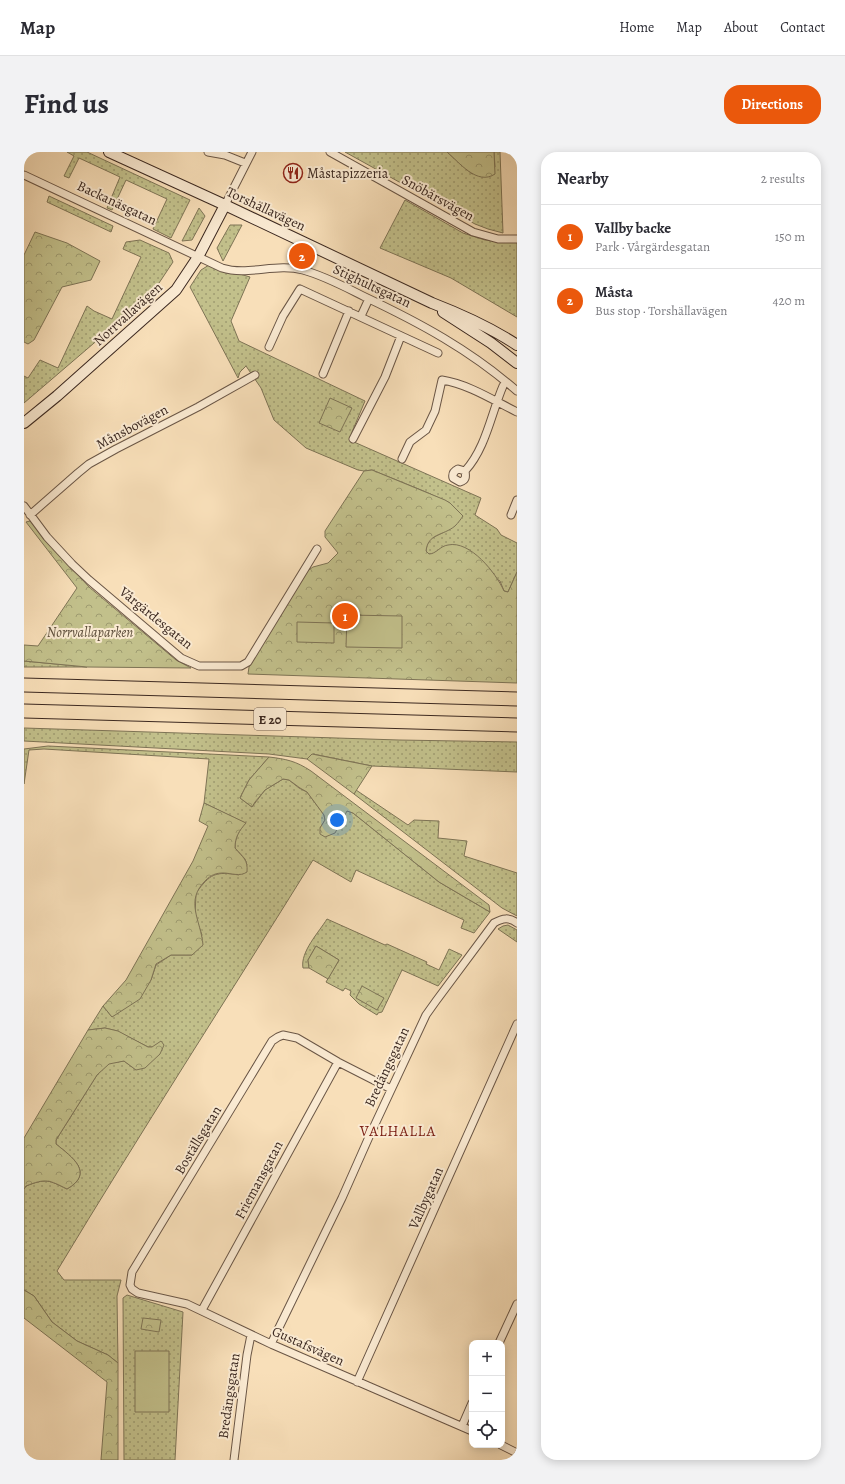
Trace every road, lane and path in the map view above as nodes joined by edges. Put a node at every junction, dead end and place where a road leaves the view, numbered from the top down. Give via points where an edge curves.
1 (108, 152) edge
2 (208, 152) edge
3 (252, 152) edge
4 (330, 152) edge
5 (246, 163) junction
6 (24, 175) edge
7 (225, 205) junction
8 (517, 239) edge
9 (198, 257) junction
10 (367, 303) dead end
11 (432, 304) junction
12 (349, 311) junction
13 (361, 316) junction
14 (401, 336) junction
15 (517, 345) edge
16 (269, 347) dead end
17 (438, 353) dead end
18 (517, 363) edge
19 (323, 374) dead end
20 (255, 375) dead end
21 (503, 386) dead end
22 (517, 391) edge
23 (496, 402) junction
24 (517, 412) edge
25 (24, 423) edge
26 (353, 439) dead end
27 (402, 459) dead end
28 (466, 471) dead end
29 (517, 500) edge
30 (24, 506) edge
31 (30, 515) junction
32 (511, 515) dead end
33 (317, 549) dead end
34 (24, 685) edge
35 (517, 699) edge
36 (24, 711) edge
37 (517, 726) edge
38 (517, 922) edge
39 (517, 1024) edge
40 (338, 1062) junction
41 (391, 1089) junction
42 (132, 1289) joint
43 (517, 1304) edge
44 (202, 1310) junction
45 (251, 1335) junction
46 (500, 1340) edge
47 (271, 1344) junction
48 (357, 1382) junction
49 (469, 1410) edge
50 (462, 1426) junction
51 (469, 1430) edge
52 (505, 1447) edge
53 (517, 1453) edge
54 (234, 1460) edge

1 - 7 main road, Torshällavägen
2 - 5 street
3 - 5 street
4 - 8 street, Snöbärsvägen via 473,232 498,239
5 - 7 street
6 - 9 street, Backanäsgatan
7 - 9 main road, Norrvallavägen
7 - 11 main road, Torshällavägen
9 - 22 street, Stighultsgatan via 234,271 284,268 326,278 410,318 452,342
9 - 25 main road, Norrvallavägen via 176,290
10 - 13 street
11 - 15 main road, Torshällavägen via 465,316
11 - 18 main road, Torshällavägen via 492,343
12 - 13 street
12 - 16 street via 300,289 283,316
12 - 19 street
13 - 14 street
14 - 17 street
14 - 26 street via 385,377
20 - 31 street, Månsbovägen via 198,408 89,464
21 - 23 street
23 - 24 street
23 - 27 street via 470,389 442,380 435,411 426,430 410,442
23 - 28 street via 485,436
29 - 32 street
30 - 31 street, Vårgärdesgatan
31 - 33 street, Vårgärdesgatan via 89,580 181,658 199,666 241,666 248,662
34 - 35 highway, E 20
36 - 37 highway, E 20
38 - 41 street, Bredängsgatan via 507,918 499,920 483,937 426,1015
39 - 48 street, Vallbygatan
40 - 41 street, Boställsgatan
40 - 42 street, Boställsgatan via 289,1035 272,1041 132,1272
40 - 44 street, Friemansgatan
41 - 47 street, Bredängsgatan via 342,1198
42 - 44 street, Gustafsvägen via 138,1293 177,1300
43 - 46 street
44 - 45 street, Gustafsvägen
45 - 47 street, Gustafsvägen
45 - 54 street, Bredängsgatan
47 - 48 street, Gustafsvägen
48 - 50 street, Gustafsvägen
49 - 50 street
50 - 51 street, Gustafsvägen
52 - 53 street

